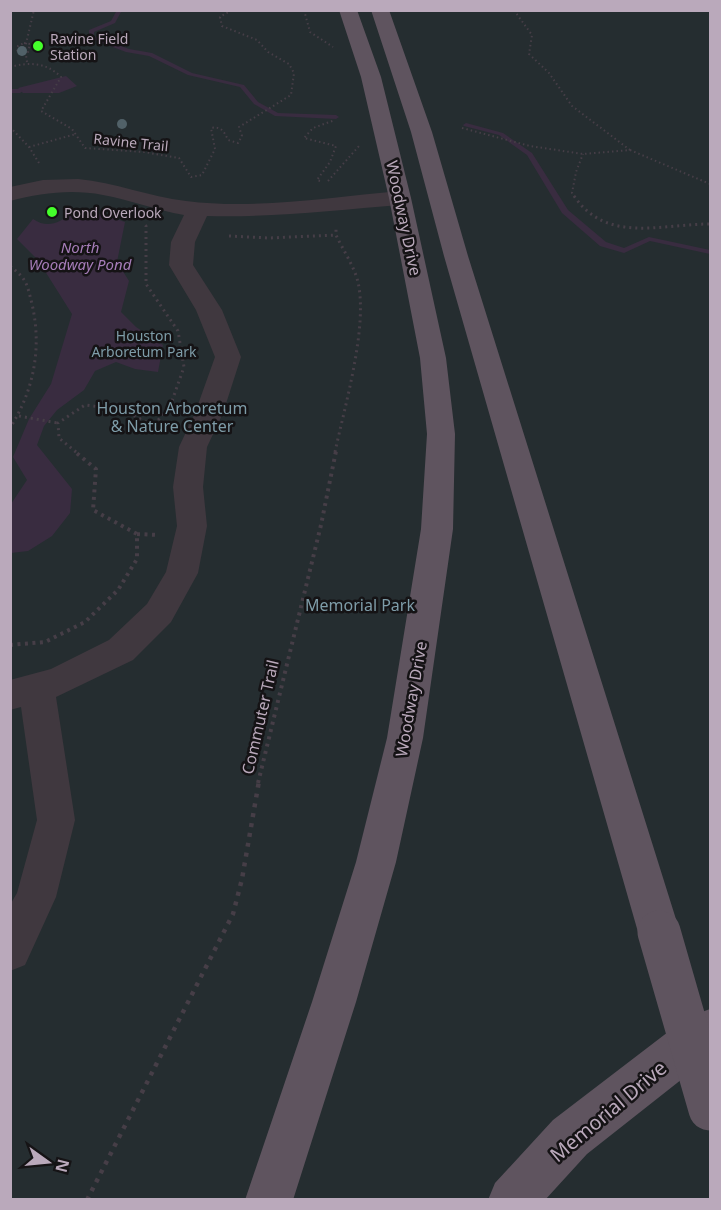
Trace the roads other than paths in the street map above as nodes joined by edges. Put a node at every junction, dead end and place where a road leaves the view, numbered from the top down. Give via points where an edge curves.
1 (348, 10) edge
2 (380, 10) edge
3 (10, 194) edge
4 (440, 194) junction
5 (400, 198) junction
6 (197, 209) junction
7 (24, 692) edge
8 (10, 950) edge
9 (711, 1031) edge
10 (711, 1109) edge
11 (269, 1200) edge
12 (512, 1200) edge

1 - 5 main road, Woodway Drive via 371,77
2 - 4 main road via 398,55
3 - 6 lane via 48,186 100,188
4 - 5 main road
4 - 10 main road, bridge
5 - 6 lane via 255,209
5 - 11 main road, Woodway Drive via 433,358 441,434 437,529 405,738 376,862
6 - 7 lane via 194,225 183,242 181,265 208,310 228,357 193,447 188,487 192,526 182,573 159,613 121,650 63,679
7 - 8 lane via 44,749 56,820 36,897
9 - 12 main road, Memorial Drive via 570,1137

